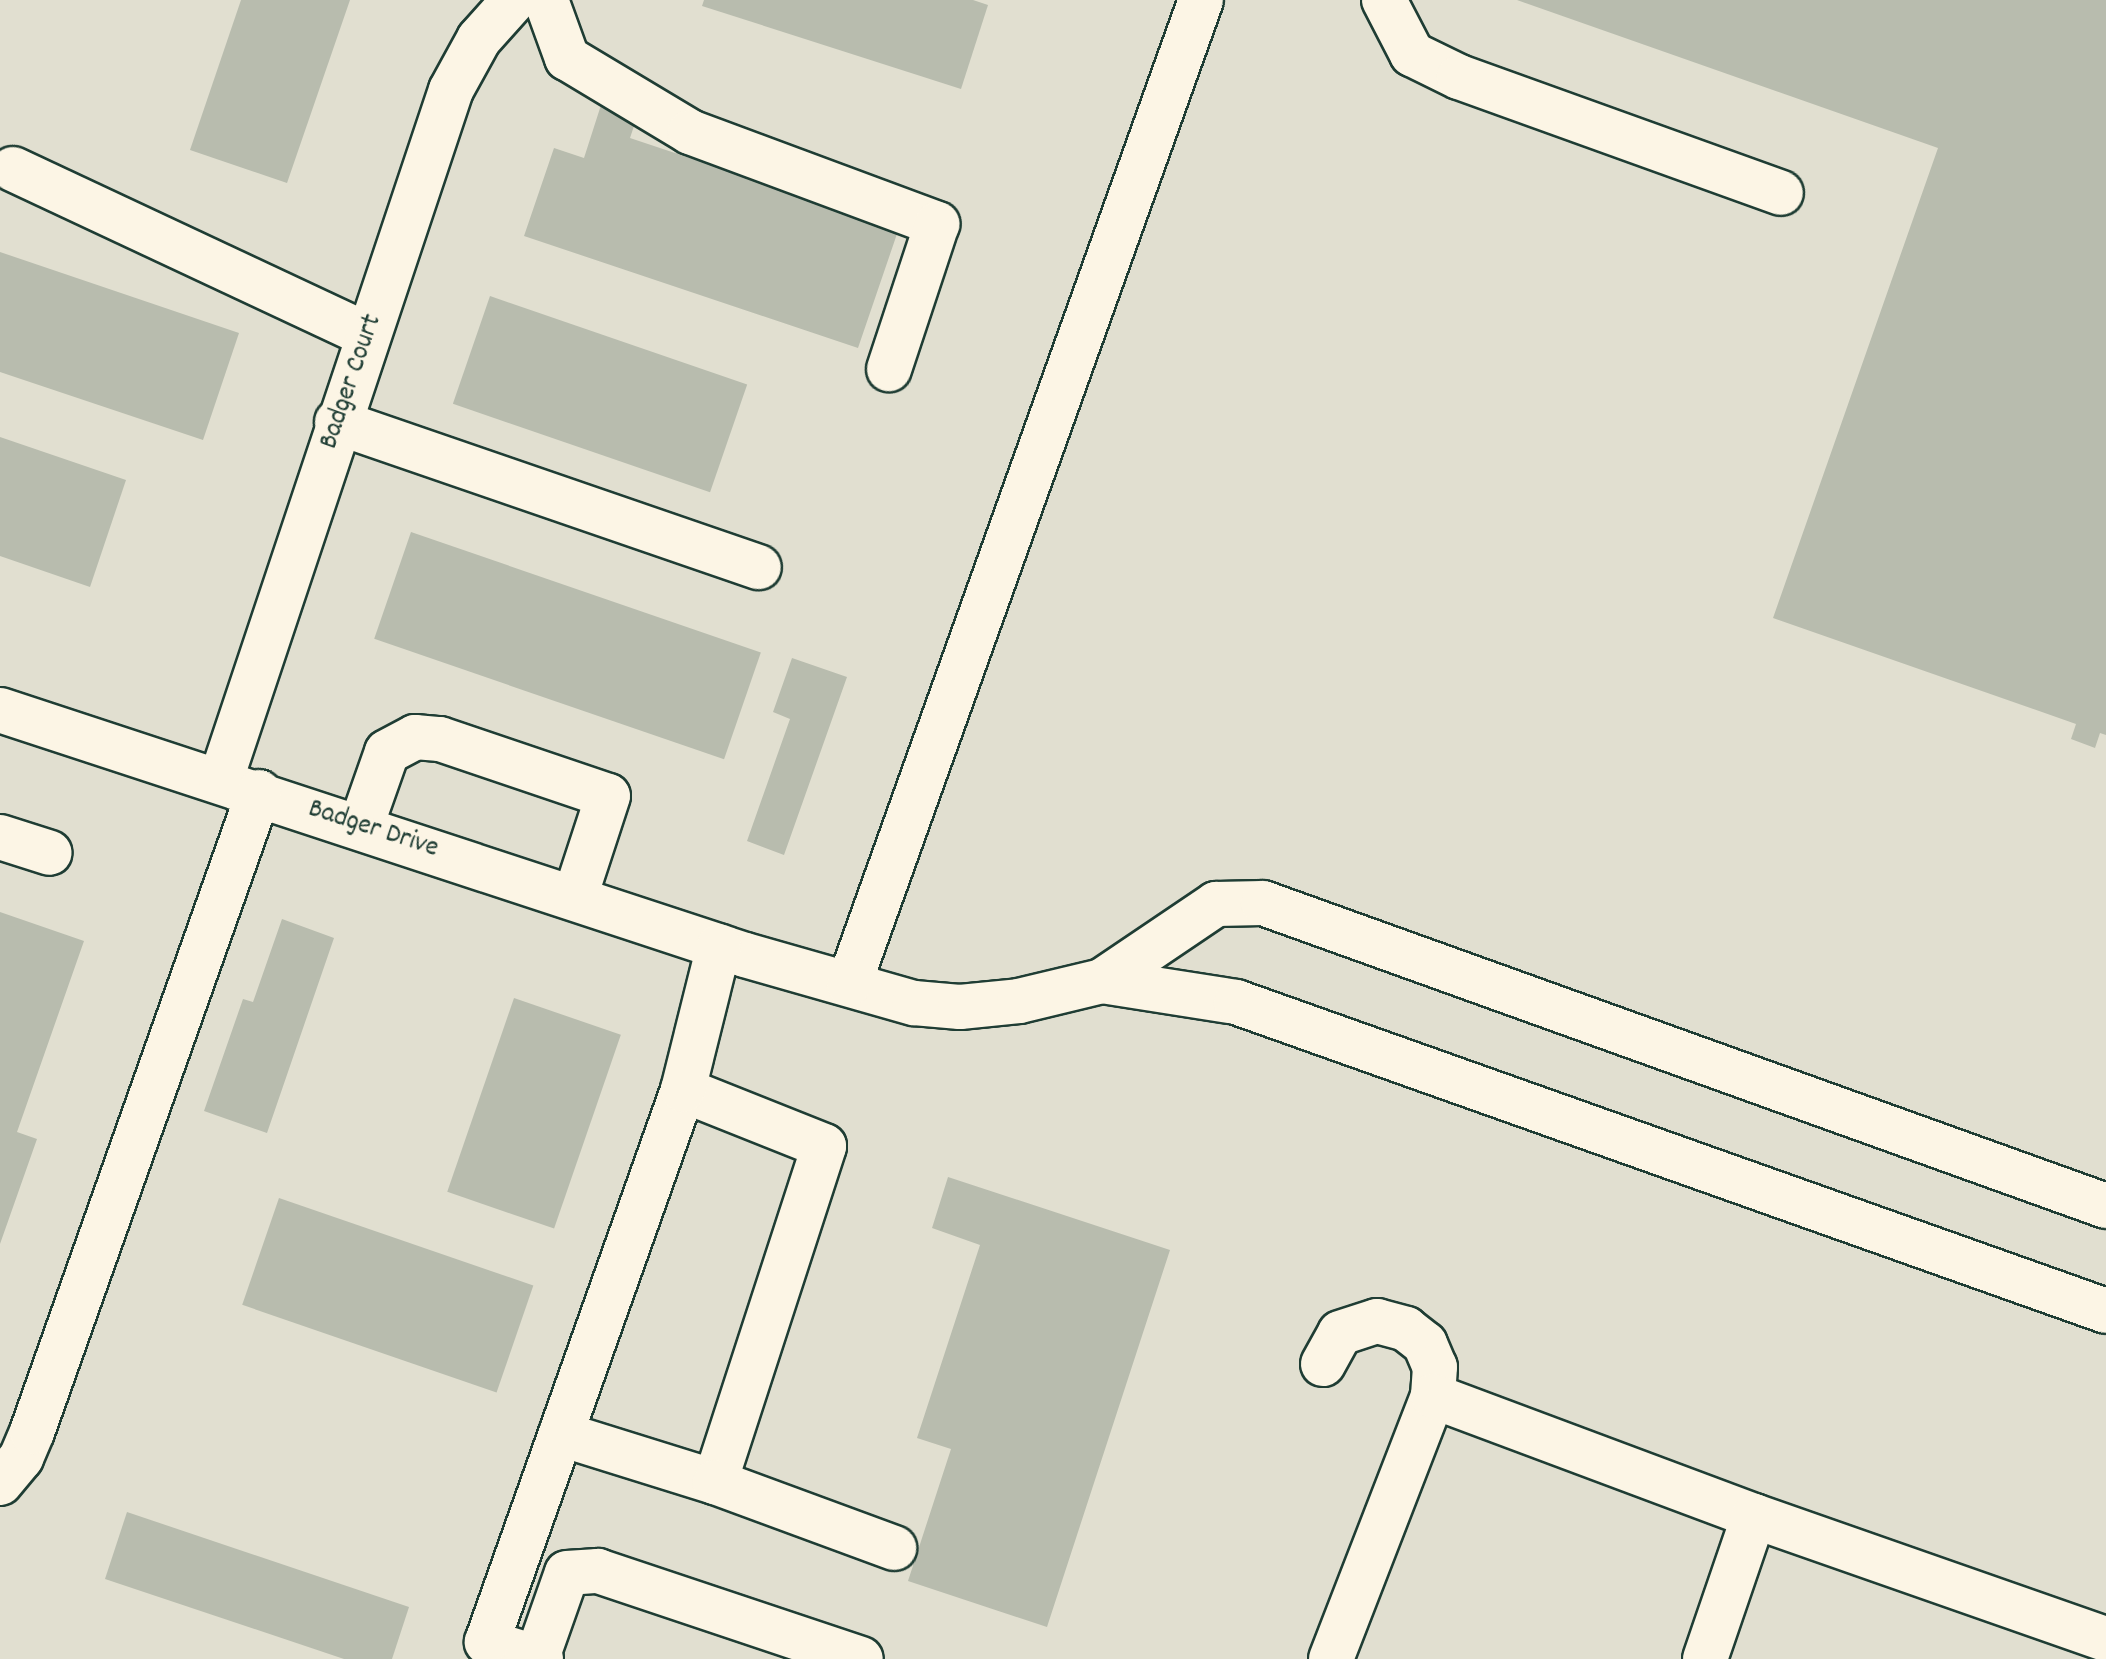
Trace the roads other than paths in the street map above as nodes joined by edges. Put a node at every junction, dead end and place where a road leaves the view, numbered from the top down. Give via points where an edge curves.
1 (514, 0) edge
2 (546, 0) edge
3 (1201, 0) edge
4 (1384, 0) edge
5 (13, 169) dead end
6 (1781, 193) dead end
7 (368, 335) junction
8 (889, 369) dead end
9 (337, 422) junction
10 (759, 567) dead end
11 (0, 710) edge
12 (240, 785) junction
13 (361, 826) junction
14 (0, 837) edge
15 (50, 853) dead end
16 (575, 897) junction
17 (732, 950) junction
18 (1102, 981) junction
19 (849, 984) junction
20 (683, 1090) junction
21 (2106, 1206) edge
22 (2106, 1311) edge
23 (1323, 1364) dead end
24 (1433, 1396) junction
25 (561, 1434) junction
26 (715, 1482) junction
27 (0, 1483) edge
28 (1754, 1516) junction
29 (894, 1548) dead end
30 (2106, 1639) edge
31 (539, 1658) edge
32 (861, 1659) edge
33 (1331, 1659) edge
34 (1705, 1659) edge

1 - 7 street, Badger Court via 479,39 451,90
2 - 8 street via 567,58 690,132 937,224
3 - 19 street
4 - 6 street via 1412,54 1459,77
5 - 7 street
7 - 9 street, Badger Court
9 - 10 street
9 - 12 street, Badger Court
11 - 12 street, Badger Drive
12 - 13 street, Badger Drive
12 - 27 street, Badger Court via 32,1432 21,1458
13 - 16 street, Badger Drive
13 - 16 street via 387,752 415,737 440,739 608,796
14 - 15 street
16 - 17 street, Badger Drive
17 - 19 street, Badger Drive
17 - 20 street
18 - 19 street, Badger Drive via 1019,1001 960,1007 914,1003
18 - 21 street via 1216,904 1263,903
18 - 22 street via 1250,1006
20 - 25 street
20 - 26 street via 824,1146
23 - 24 street via 1340,1333 1377,1321 1406,1329 1425,1344 1435,1367
24 - 28 street
24 - 33 street
25 - 26 street
25 - 31 street via 487,1642
26 - 29 street
28 - 30 street
28 - 34 street
31 - 32 street via 567,1573 598,1571

